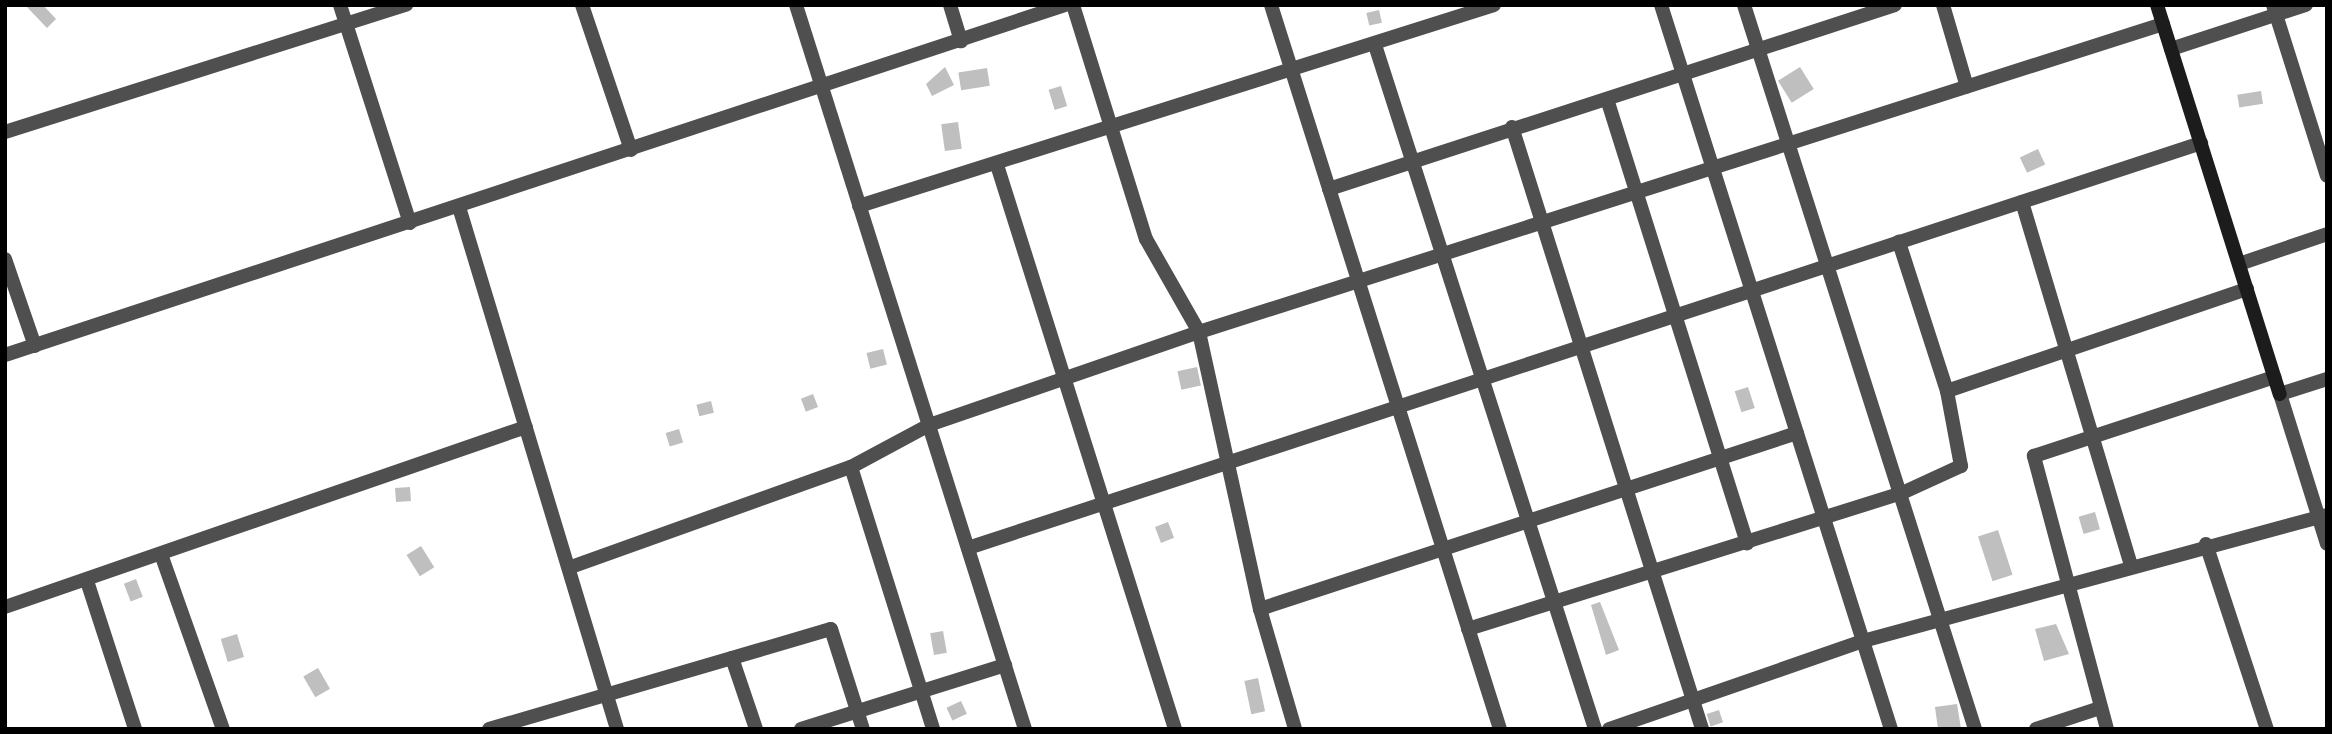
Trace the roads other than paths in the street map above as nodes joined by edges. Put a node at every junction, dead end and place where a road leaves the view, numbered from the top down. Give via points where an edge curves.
1 (340, 5) edge
2 (406, 5) edge
3 (582, 5) edge
4 (796, 5) edge
5 (950, 5) edge
6 (1065, 5) edge
7 (1073, 5) edge
8 (1271, 5) edge
9 (1494, 5) edge
10 (1661, 5) edge
11 (1744, 5) edge
12 (1895, 5) edge
13 (1943, 5) edge
14 (2157, 5) edge
15 (2306, 5) edge
16 (2275, 10) edge
17 (346, 24) junction
18 (2163, 24) junction
19 (961, 41) junction
20 (1375, 45) junction
21 (1759, 49) junction
22 (2171, 49) junction
23 (1292, 71) junction
24 (1684, 73) junction
25 (822, 86) junction
26 (1967, 88) junction
27 (1607, 99) junction
28 (1111, 127) junction
29 (1512, 127) junction
30 (5, 131) edge
31 (2201, 143) junction
32 (1791, 146) junction
33 (631, 150) junction
34 (1412, 162) junction
35 (997, 164) junction
36 (1713, 169) junction
37 (2327, 176) edge
38 (1329, 189) junction
39 (1638, 195) junction
40 (2022, 202) junction
41 (859, 206) junction
42 (459, 207) junction
43 (410, 223) junction
44 (1541, 226) junction
45 (2327, 234) edge
46 (1899, 242) junction
47 (1443, 258) junction
48 (5, 259) edge
49 (2239, 264) junction
50 (1831, 265) junction
51 (1359, 280) junction
52 (2247, 289) junction
53 (1751, 291) junction
54 (1675, 316) junction
55 (1199, 332) junction
56 (35, 345) junction
57 (1580, 347) junction
58 (2066, 352) junction
59 (5, 355) edge
60 (2274, 377) junction
61 (1482, 379) junction
62 (2327, 379) edge
63 (1062, 382) junction
64 (1947, 391) junction
65 (2280, 394) junction
66 (1398, 407) junction
67 (929, 425) junction
68 (526, 427) junction
69 (1797, 433) junction
70 (2093, 434) junction
71 (1721, 459) junction
72 (1225, 465) junction
73 (851, 467) junction
74 (1626, 490) junction
75 (1902, 493) junction
76 (1102, 507) junction
77 (2323, 516) edge
78 (1825, 518) junction
79 (1528, 522) junction
80 (1747, 543) junction
81 (2206, 544) junction
82 (2327, 544) edge
83 (968, 548) junction
84 (1443, 549) junction
85 (162, 557) junction
86 (2131, 566) junction
87 (571, 567) junction
88 (1652, 571) junction
89 (87, 581) junction
90 (2067, 584) junction
91 (1554, 602) junction
92 (5, 607) edge
93 (1260, 609) junction
94 (1941, 620) junction
95 (1468, 629) junction
96 (1863, 641) junction
97 (732, 658) junction
98 (1005, 665) junction
99 (919, 690) junction
100 (603, 691) junction
101 (1694, 703) junction
102 (2100, 708) junction
103 (858, 711) junction
104 (2046, 727) edge
105 (135, 729) edge
106 (223, 729) edge
107 (489, 729) edge
108 (618, 729) edge
109 (756, 729) edge
110 (802, 729) edge
111 (863, 729) edge
112 (933, 729) edge
113 (1025, 729) edge
114 (1175, 729) edge
115 (1296, 729) edge
116 (1500, 729) edge
117 (1595, 729) edge
118 (1609, 729) edge
119 (1702, 729) edge
120 (1891, 729) edge
121 (1975, 729) edge
122 (2107, 729) edge
123 (2267, 729) edge

1 - 17 street
2 - 17 street
3 - 33 street
4 - 25 street
5 - 19 street
6 - 19 street
7 - 28 street
8 - 23 street
9 - 20 street
10 - 24 street
11 - 21 street
12 - 21 street
13 - 26 street
14 - 18 street
15 - 16 street
16 - 22 street
16 - 37 street
17 - 30 street
17 - 43 street
18 - 22 street
18 - 26 street
19 - 25 street
20 - 23 street
20 - 34 street
21 - 24 street
21 - 32 street
22 - 31 street
23 - 28 street
23 - 38 street
24 - 27 street
24 - 36 street
25 - 33 street
25 - 41 street
26 - 32 street
27 - 29 street
27 - 39 street
28 - 35 street
28 - 55 street via 1146,239
29 - 34 street
29 - 44 street
31 - 40 street
31 - 49 street
32 - 36 street
32 - 50 street
33 - 42 street
34 - 38 street
34 - 47 street
35 - 41 street
35 - 63 street
36 - 39 street
36 - 53 street
38 - 51 street
39 - 44 street
39 - 54 street
40 - 46 street
40 - 58 street
41 - 67 street
42 - 43 street
42 - 68 street
43 - 56 street
44 - 47 street
44 - 57 street
45 - 49 street
46 - 50 street
46 - 64 street
47 - 51 street
47 - 61 street
48 - 56 street
49 - 52 street
50 - 53 street
50 - 75 street
51 - 55 street
51 - 66 street
52 - 58 street
52 - 60 street
53 - 54 street
53 - 69 street
54 - 57 street
54 - 71 street
55 - 63 street
55 - 72 street
56 - 59 street
57 - 61 street
57 - 74 street
58 - 64 street
58 - 70 street
60 - 65 street
60 - 70 street
61 - 66 street
61 - 79 street
62 - 65 street
63 - 67 street
63 - 76 street
64 - 75 street via 1962,464
65 - 77 street
66 - 72 street
66 - 84 street
67 - 73 street
67 - 83 street
68 - 85 street
68 - 87 street
69 - 71 street
69 - 78 street
70 - 86 street
70 - 90 street via 2032,460
71 - 74 street
71 - 80 street
72 - 76 street
72 - 93 street
73 - 87 street
73 - 99 street
74 - 79 street
74 - 88 street
75 - 78 street
75 - 94 street
76 - 83 street
76 - 114 street
77 - 81 street
77 - 82 street
78 - 80 street
78 - 96 street
79 - 84 street
79 - 91 street
80 - 88 street
81 - 86 street
81 - 123 street
83 - 98 street
84 - 93 street
84 - 95 street
85 - 89 street
85 - 106 street
86 - 90 street
87 - 100 street
88 - 91 street
88 - 101 street
89 - 92 street
89 - 105 street
90 - 94 street
90 - 102 street
91 - 95 street
91 - 117 street
93 - 115 street
94 - 96 street
94 - 121 street
95 - 116 street
96 - 101 street
96 - 120 street
97 - 100 street
97 - 103 street via 836,631
97 - 109 street
98 - 99 street
98 - 113 street
99 - 103 street
99 - 112 street
100 - 107 street
100 - 108 street
101 - 118 street
101 - 119 street
102 - 104 street
102 - 122 street
103 - 110 street
103 - 111 street

